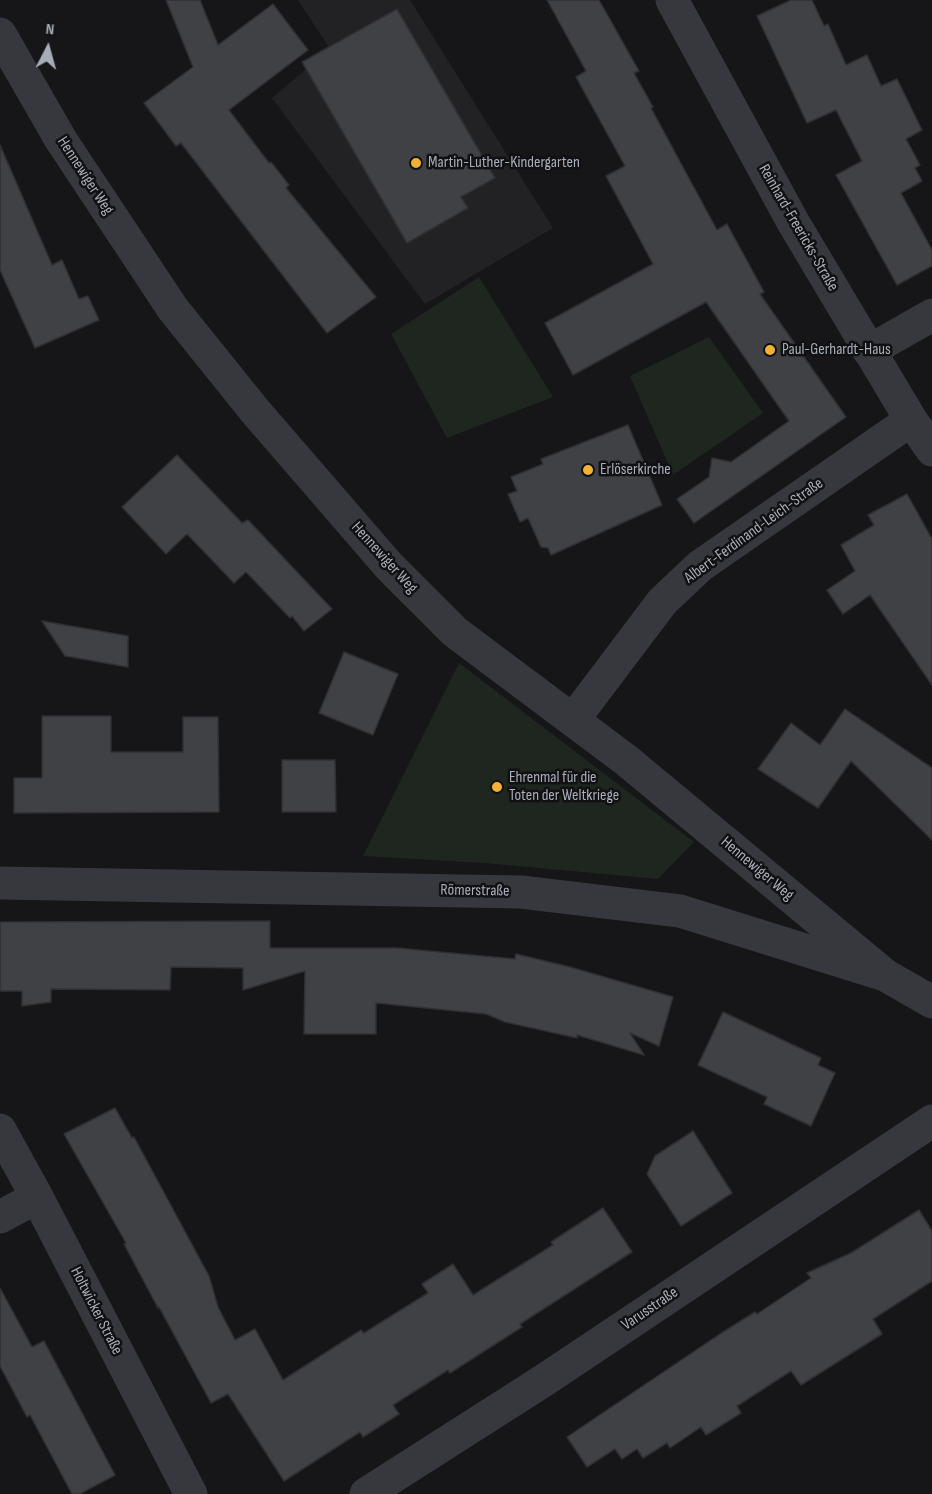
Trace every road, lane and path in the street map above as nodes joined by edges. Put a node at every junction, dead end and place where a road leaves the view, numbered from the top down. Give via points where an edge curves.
1 (672, 0) edge
2 (0, 34) edge
3 (932, 315) edge
4 (869, 351) junction
5 (910, 420) junction
6 (932, 450) edge
7 (573, 720) junction
8 (0, 883) edge
9 (885, 975) junction
10 (932, 1002) edge
11 (932, 1121) edge
12 (0, 1130) edge
13 (37, 1197) junction
14 (0, 1217) edge
15 (191, 1494) edge
16 (366, 1494) edge

1 - 4 street, Reinhard-Freericks-Straße via 793,222
2 - 7 street, Hennewiger Weg via 61,140 173,309 255,411 389,566 455,633
3 - 4 street
4 - 5 street, Reinhard-Freericks-Straße
5 - 6 street, Reinhard-Freericks-Straße
5 - 7 street, Albert-Ferdinand-Leich-Straße via 700,566 662,602
7 - 9 street, Hennewiger Weg
8 - 9 street, Römerstraße via 521,892 680,911
9 - 10 street, Römerstraße
11 - 16 street, Varusstraße via 546,1379
12 - 13 street, Holtwicker Straße
13 - 14 street
13 - 15 street, Holtwicker Straße

